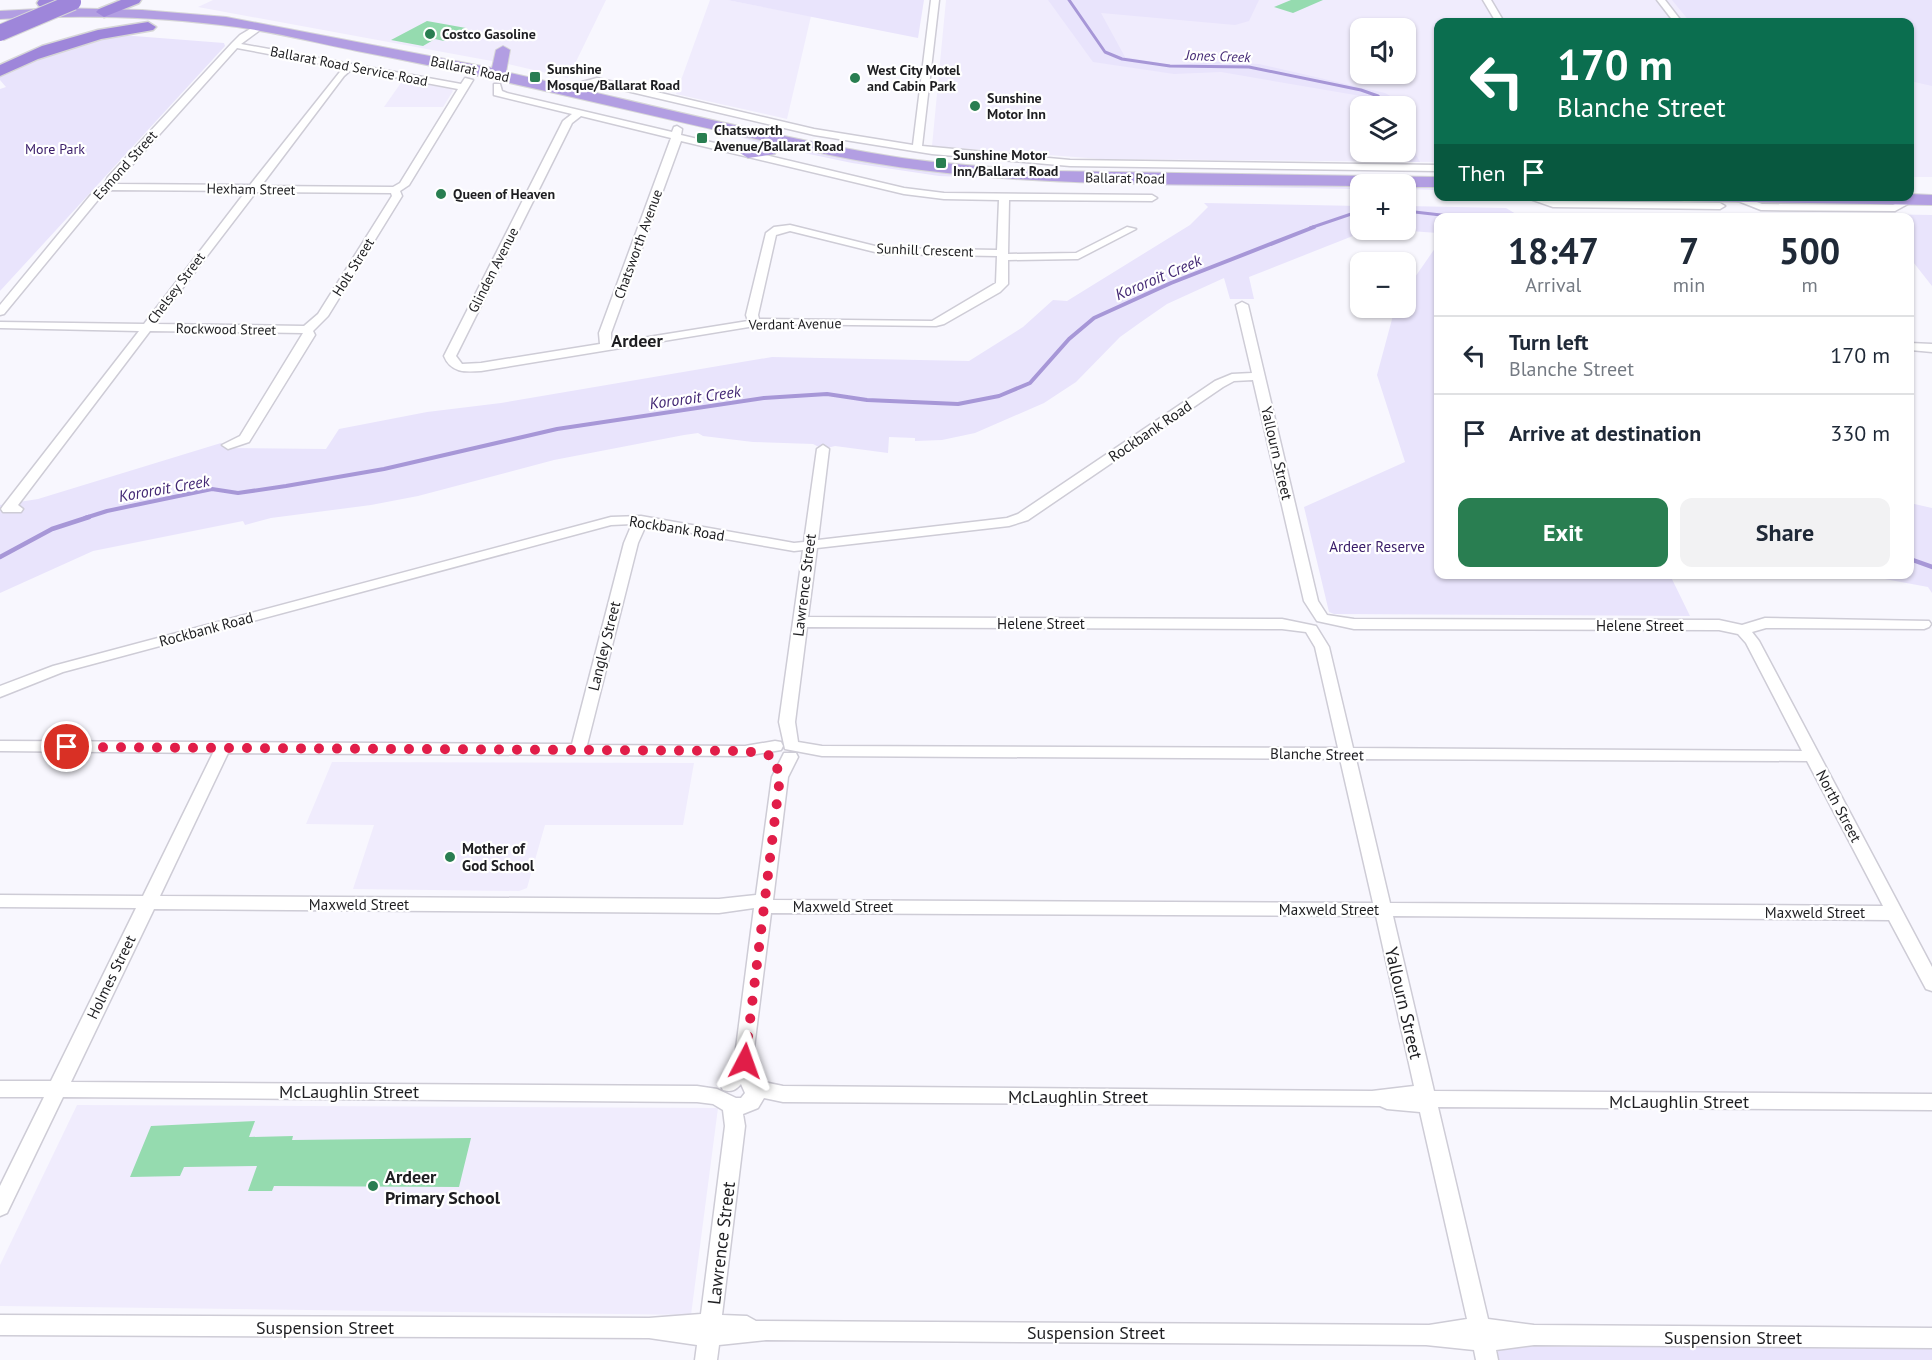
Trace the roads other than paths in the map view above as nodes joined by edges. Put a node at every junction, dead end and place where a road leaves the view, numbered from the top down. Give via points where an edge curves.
1 (134, 0) edge
2 (935, 0) edge
3 (1487, 0) edge
4 (1661, 0) edge
5 (48, 1) edge
6 (76, 1) edge
7 (104, 12) junction
8 (149, 14) edge
9 (0, 15) edge
10 (1498, 18) edge
11 (1675, 18) edge
12 (0, 20) edge
13 (82, 25) junction
14 (0, 26) edge
15 (260, 27) junction
16 (0, 33) edge
17 (239, 41) junction
18 (503, 50) dead end
19 (405, 55) junction
20 (33, 56) junction
21 (479, 59) dead end
22 (352, 65) junction
23 (5, 69) edge
24 (498, 80) junction
25 (465, 83) junction
26 (583, 83) dead end
27 (579, 113) junction
28 (687, 125) junction
29 (917, 148) junction
30 (748, 153) joint
31 (773, 154) junction
32 (1434, 168) edge
33 (1007, 179) junction
34 (1434, 182) edge
35 (108, 187) junction
36 (1932, 188) edge
37 (251, 189) junction
38 (395, 190) junction
39 (1350, 192) edge
40 (1416, 193) edge
41 (1914, 193) edge
42 (1434, 194) edge
43 (1914, 195) edge
44 (1152, 198) dead end
45 (1932, 200) edge
46 (1543, 201) edge
47 (1671, 201) edge
48 (1729, 201) edge
49 (1904, 201) edge
50 (768, 218) dead end
51 (778, 229) junction
52 (1131, 229) dead end
53 (1003, 255) junction
54 (1242, 304) dead end
55 (0, 312) edge
56 (755, 323) junction
57 (0, 325) edge
58 (146, 328) junction
59 (307, 330) junction
60 (607, 346) junction
61 (1914, 347) edge
62 (1932, 348) edge
63 (456, 366) joint
64 (1260, 378) junction
65 (228, 445) dead end
66 (823, 449) dead end
67 (16, 509) dead end
68 (636, 520) junction
69 (809, 546) junction
70 (800, 622) junction
71 (1317, 624) junction
72 (1924, 624) dead end
73 (1743, 630) junction
74 (0, 692) edge
75 (0, 746) edge
76 (223, 748) junction
77 (578, 750) junction
78 (783, 751) junction
79 (1347, 754) junction
80 (1812, 756) junction
81 (0, 901) edge
82 (148, 902) junction
83 (763, 906) junction
84 (1383, 910) junction
85 (1895, 913) junction
86 (1932, 984) edge
87 (0, 1089) edge
88 (57, 1089) junction
89 (739, 1098) junction
90 (1427, 1100) junction
91 (1932, 1102) edge
92 (0, 1207) edge
93 (0, 1325) edge
94 (710, 1330) junction
95 (1932, 1338) edge
96 (1483, 1343) edge
97 (706, 1360) edge

1 - 7 highway
2 - 29 street
3 - 10 street
4 - 11 street
5 - 12 highway
6 - 16 highway, bridge
7 - 8 highway, Ballarat Road
7 - 9 highway, Ballarat Road
7 - 13 highway
8 - 13 highway, Ballarat Road
8 - 15 highway, Ballarat Road
8 - 17 highway, Ballarat Road
8 - 20 highway
13 - 14 highway, Ballarat Road
13 - 20 highway via 68,40
15 - 17 street, Esmond Street
15 - 19 highway, Ballarat Road
17 - 22 street, Ballarat Road Service Road
17 - 25 highway, Ballarat Road
17 - 35 street, Esmond Street
18 - 24 highway
19 - 21 highway
19 - 24 highway, Ballarat Road
20 - 23 highway
22 - 25 street, Ballarat Road Service Road
22 - 37 street, Chelsey Street
24 - 25 highway, Ballarat Road
24 - 27 street, Ballarat Road via 497,93
24 - 28 highway, Ballarat Road
25 - 38 street, Holt Street via 405,185
26 - 28 street, Ballarat Road via 597,81
27 - 28 street, Ballarat Road
27 - 63 street, Glinden Avenue via 568,121 450,356
28 - 29 street, Ballarat Road
28 - 30 street, Ballarat Road
28 - 31 highway, Ballarat Road
28 - 33 highway, Ballarat Road
28 - 60 street, Chatsworth Avenue via 605,333
29 - 33 street, Ballarat Road
30 - 31 highway
31 - 33 highway, Ballarat Road via 898,175
32 - 33 street, Ballarat Road via 1140,165
33 - 34 highway, Ballarat Road
33 - 39 highway, Ballarat Road
33 - 44 street, Ballarat Road
33 - 53 street, Verdant Avenue
35 - 37 street, Hexham Street
35 - 55 street, Esmond Street
36 - 41 highway
37 - 38 street, Hexham Street
37 - 58 street, Chelsey Street
38 - 59 street, Holt Street via 397,196 317,324
40 - 42 highway
43 - 45 highway
46 - 47 street via 1578,205
48 - 49 street via 1761,207 1890,208
50 - 51 street
51 - 53 street, Sunhill Crescent via 790,228 883,251
51 - 56 street via 771,233 752,315
52 - 53 street, Sunhill Crescent via 1078,256
53 - 56 street, Verdant Avenue via 1002,284 940,322
54 - 64 street, Yallourn Street
56 - 60 street, Verdant Avenue
57 - 58 street, Rockwood Street
58 - 59 street, Rockwood Street
58 - 67 street, Chelsey Street via 8,509
59 - 65 street, Holt Street via 309,335 245,439
60 - 63 street, Verdant Avenue via 481,367
61 - 62 street
64 - 69 street, Rockbank Road via 1225,381 1017,520
64 - 71 street, Yallourn Street
66 - 69 street, Lawrence Street
68 - 69 street, Rockbank Road via 794,547
68 - 74 street, Rockbank Road via 591,525 58,669
68 - 77 street, Langley Street
69 - 70 street, Lawrence Street
70 - 71 street, Helene Street
70 - 78 street, Lawrence Street
71 - 73 street, Helene Street via 1719,625
71 - 79 street, Yallourn Street
72 - 73 street, Helene Street via 1764,623
73 - 80 street, North Street
75 - 76 street, Blanche Street
76 - 77 street, Blanche Street
76 - 82 street, Holmes Street
77 - 78 street, Blanche Street
78 - 79 street, Blanche Street
78 - 83 street, Lawrence Street
79 - 80 street, Blanche Street
79 - 84 street, Yallourn Street
80 - 85 street, North Street
81 - 82 street, Maxweld Street
82 - 83 street, Maxweld Street
82 - 88 street, Holmes Street
83 - 84 street, Maxweld Street
83 - 89 street, Lawrence Street via 744,1056 737,1076
84 - 85 street, Maxweld Street
84 - 90 street, Yallourn Street
85 - 86 street, North Street
87 - 88 street, McLaughlin Street
88 - 89 street, McLaughlin Street via 698,1094
88 - 92 street, Holmes Street
89 - 90 street, McLaughlin Street via 783,1094 1372,1099 1410,1105
89 - 94 street, Lawrence Street
90 - 91 street, McLaughlin Street
90 - 96 street, Yallourn Street
93 - 94 street, Suspension Street via 649,1328 675,1334
94 - 96 street, Suspension Street via 1426,1335
94 - 97 street, Lawrence Street
95 - 96 street, Suspension Street via 1534,1335

